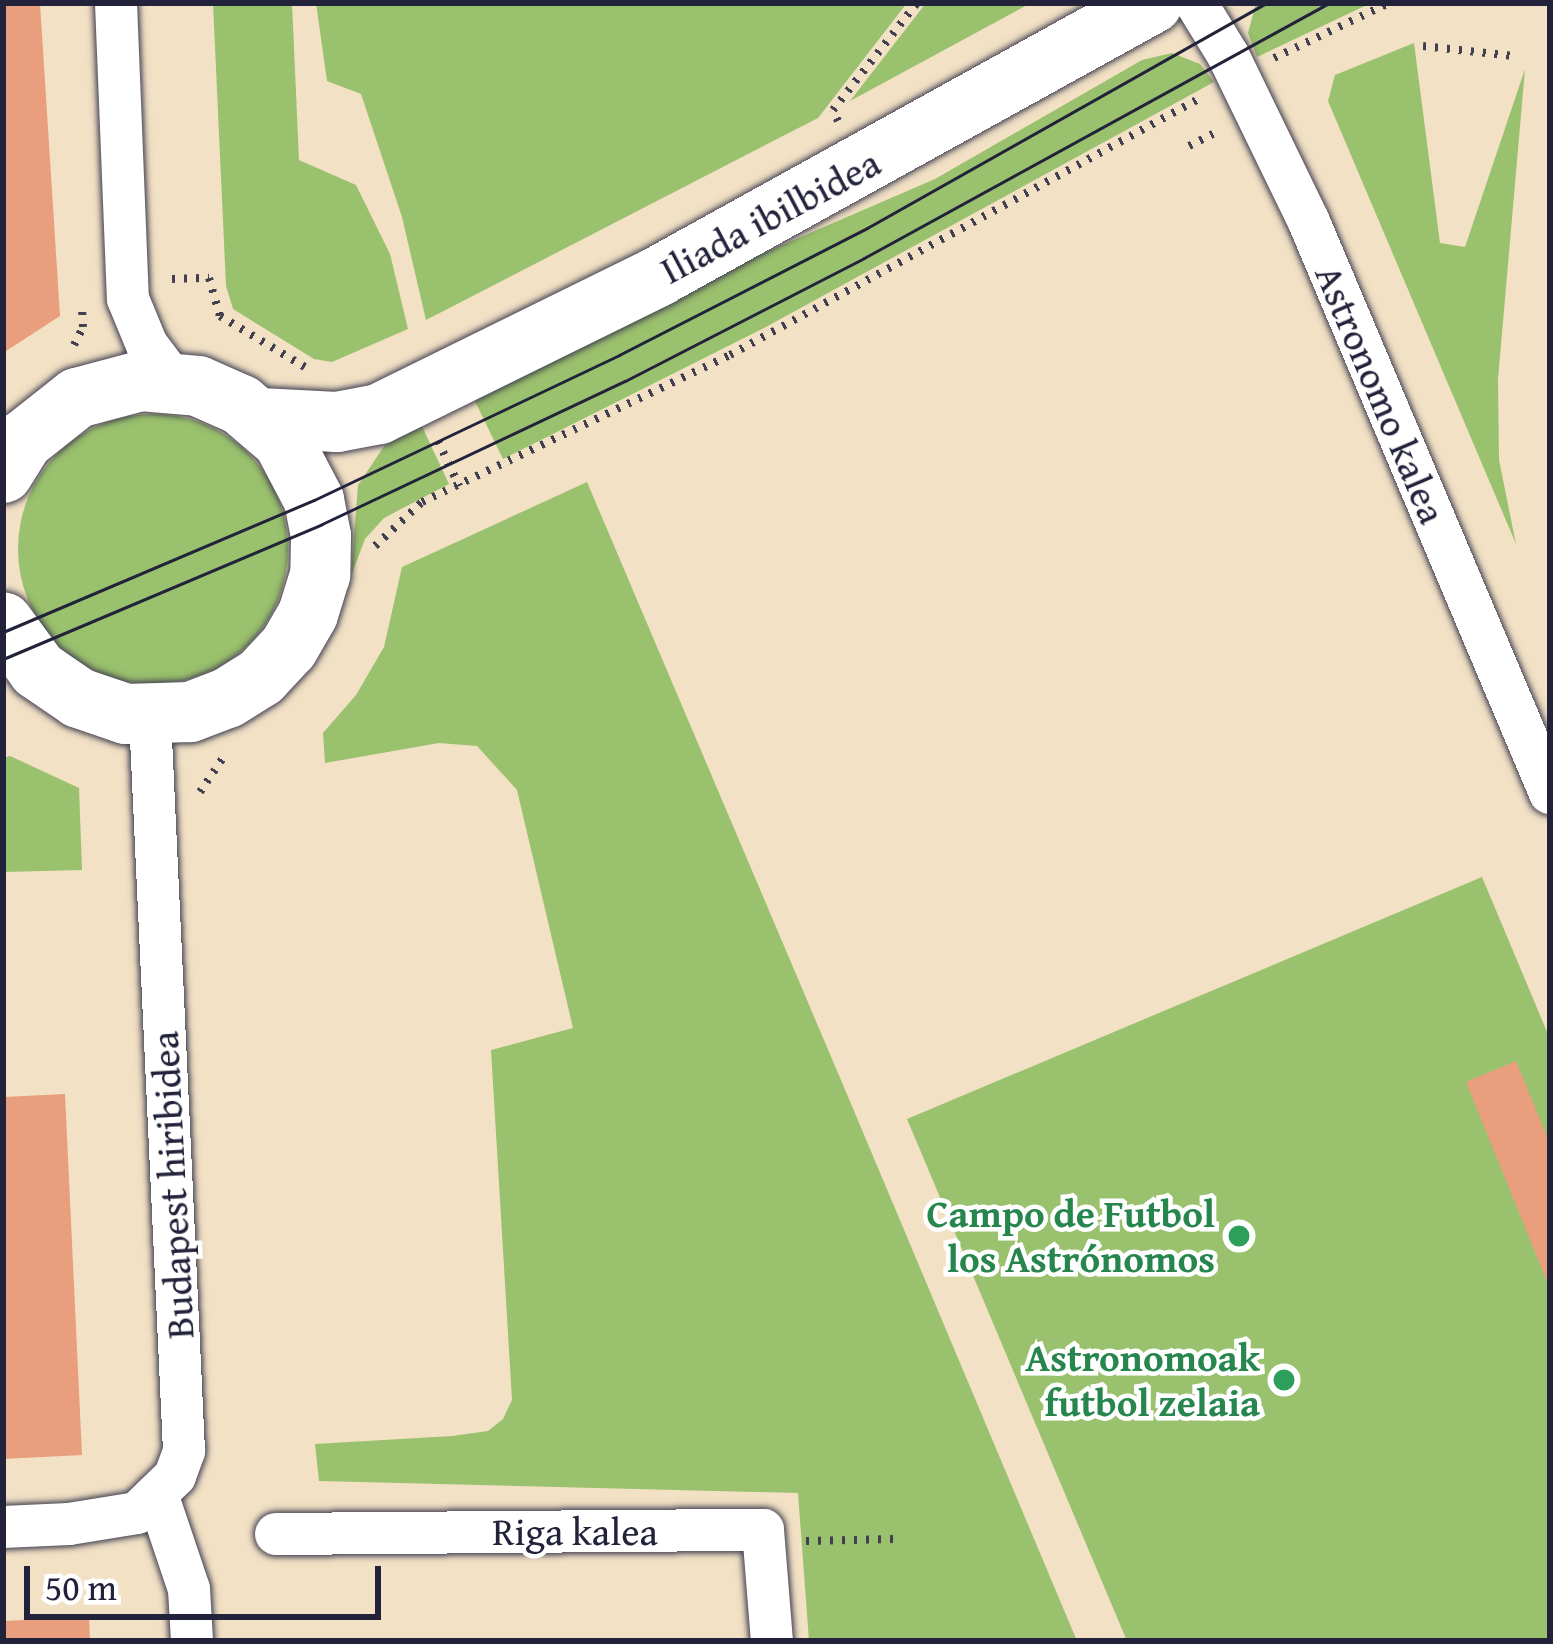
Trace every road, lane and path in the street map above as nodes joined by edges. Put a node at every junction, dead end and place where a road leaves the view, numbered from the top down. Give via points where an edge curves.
1 (116, 3) edge
2 (917, 3) edge
3 (1153, 3) edge
4 (1196, 3) edge
5 (1389, 3) edge
6 (1424, 46) dead end
7 (1513, 56) dead end
8 (1238, 76) junction
9 (854, 113) dead end
10 (838, 122) junction
11 (818, 132) dead end
12 (847, 140) dead end
13 (209, 278) dead end
14 (310, 372) dead end
15 (175, 382) junction
16 (379, 414) junction
17 (260, 418) junction
18 (3, 473) edge
19 (345, 547) junction
20 (8, 636) edge
21 (150, 716) junction
22 (230, 751) dead end
23 (1550, 793) edge
24 (153, 806) junction
25 (158, 1497) junction
26 (3, 1527) edge
27 (276, 1534) dead end
28 (894, 1539) dead end
29 (764, 1542) junction
30 (192, 1641) edge
31 (772, 1641) edge

1 - 15 street via 128,299 147,345
2 - 10 path via 833,110
3 - 16 main road, Iliada ibilbidea via 680,266
4 - 8 street, Astronomo kalea
5 - 8 path
6 - 7 path
8 - 19 path via 876,279
8 - 23 street, Astronomo kalea via 1309,222
9 - 10 path
10 - 11 path
10 - 12 path
13 - 14 path via 220,316
15 - 17 main road via 220,394
15 - 18 main road via 107,386 76,398 24,440
16 - 17 main road, Iliada ibilbidea via 337,422
16 - 19 main road, Iliada ibilbidea via 324,508
17 - 19 main road via 302,469
19 - 21 main road via 320,575 308,614 275,663 227,698
20 - 21 main road via 57,686
21 - 24 street, Budapest hiribidea
22 - 24 path via 196,800
24 - 25 street, Budapest hiribidea via 184,1451
25 - 26 street via 120,1519
25 - 30 street via 189,1588
27 - 29 street, Riga kalea via 764,1529
28 - 29 path
29 - 31 street

